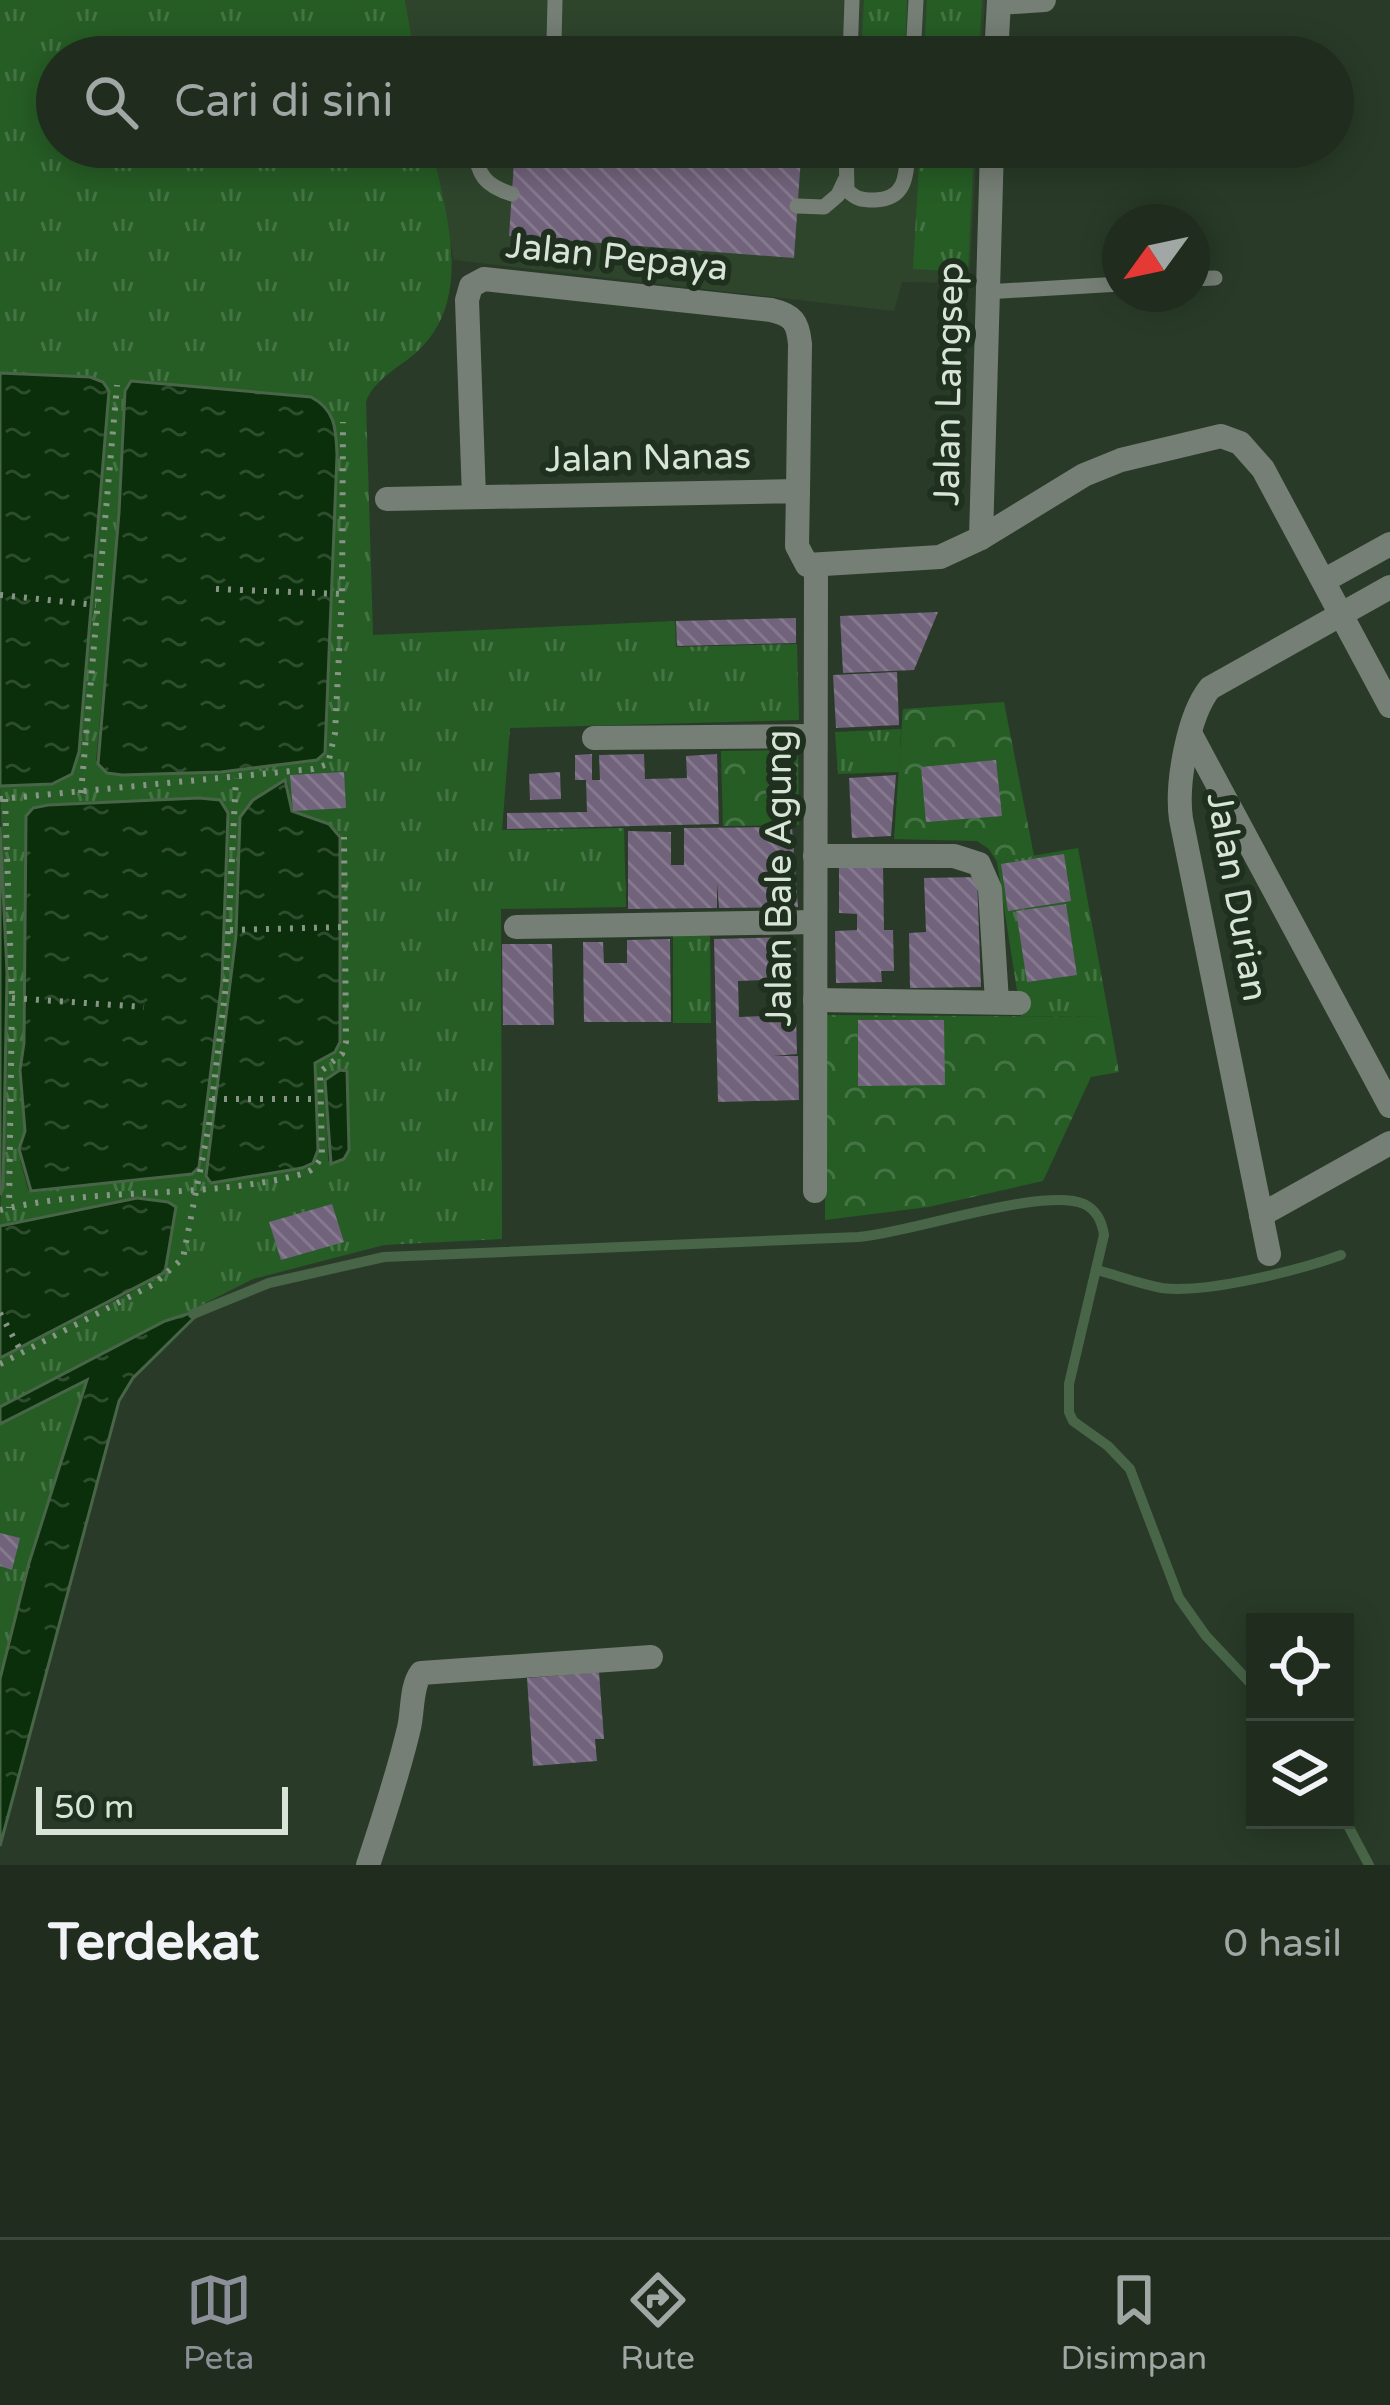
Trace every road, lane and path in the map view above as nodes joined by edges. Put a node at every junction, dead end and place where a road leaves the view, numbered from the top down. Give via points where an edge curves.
1 (555, 0) edge
2 (853, 0) edge
3 (916, 0) edge
4 (1044, 0) edge
5 (999, 1) edge
6 (554, 36) edge
7 (851, 36) edge
8 (914, 36) edge
9 (997, 36) edge
10 (478, 168) edge
11 (845, 168) edge
12 (906, 168) edge
13 (991, 168) edge
14 (845, 180) junction
15 (512, 194) dead end
16 (797, 206) dead end
17 (1210, 278) edge
18 (1215, 278) dead end
19 (1102, 285) edge
20 (986, 292) junction
21 (117, 385) dead end
22 (343, 422) dead end
23 (797, 491) junction
24 (474, 497) junction
25 (386, 499) dead end
26 (981, 538) junction
27 (1390, 544) edge
28 (815, 566) junction
29 (1325, 580) junction
30 (1390, 587) edge
31 (216, 590) dead end
32 (342, 594) junction
33 (0, 595) edge
34 (96, 605) junction
35 (1342, 613) junction
36 (1390, 706) edge
37 (1191, 735) junction
38 (815, 736) junction
39 (594, 738) dead end
40 (236, 778) junction
41 (81, 793) junction
42 (3, 799) edge
43 (344, 837) dead end
44 (815, 856) junction
45 (815, 922) junction
46 (345, 927) junction
47 (516, 927) dead end
48 (230, 930) junction
49 (11, 998) junction
50 (815, 1000) junction
51 (144, 1007) dead end
52 (212, 1099) junction
53 (320, 1100) junction
54 (1390, 1106) edge
55 (1390, 1143) edge
56 (196, 1187) junction
57 (814, 1191) dead end
58 (4, 1209) edge
59 (1261, 1215) junction
60 (1269, 1254) dead end
61 (0, 1312) edge
62 (22, 1353) junction
63 (0, 1364) edge
64 (651, 1657) dead end
65 (368, 1865) edge

1 - 6 lane
2 - 7 lane
3 - 8 lane
4 - 5 street
5 - 9 street
10 - 15 lane via 484,182
11 - 14 lane
12 - 14 lane via 892,196 861,200
13 - 20 street, Jalan Langsep
14 - 16 lane via 824,207
17 - 18 lane
19 - 20 lane
20 - 26 street, Jalan Langsep
21 - 34 path
22 - 32 path
23 - 24 street, Jalan Nanas
23 - 24 street, Jalan Pepaya via 800,344 791,317 484,279 467,300
23 - 28 street, Jalan Nanas via 798,554
24 - 25 street, Jalan Nanas
26 - 28 street via 924,561
26 - 29 street, Jalan Langsep via 1084,475 1221,436 1240,443 1263,469
27 - 29 street
28 - 38 street, Jalan Bale Agung
29 - 35 street
30 - 35 street, Jalan Durian
31 - 32 path
32 - 40 path via 328,764
33 - 34 path
34 - 41 path
35 - 36 street
35 - 37 street, Jalan Durian via 1210,688
37 - 54 street
37 - 59 street, Jalan Durian via 1180,819
38 - 39 street
38 - 44 street, Jalan Bale Agung
40 - 41 path
40 - 48 path
41 - 42 path
42 - 49 path
43 - 46 path
44 - 45 street, Jalan Bale Agung
44 - 50 street via 954,856 979,864 1008,1003
45 - 47 street
45 - 50 street, Jalan Bale Agung
46 - 48 path
46 - 53 path via 346,1047 320,1072
48 - 52 path
49 - 51 path
49 - 58 path
50 - 57 street, Jalan Bale Agung
52 - 53 path
52 - 56 path
53 - 56 path via 322,1156 315,1167
55 - 59 street
56 - 58 path
56 - 62 path via 176,1268
59 - 60 street, Jalan Durian
61 - 62 path
62 - 63 path
64 - 65 street via 421,1673

